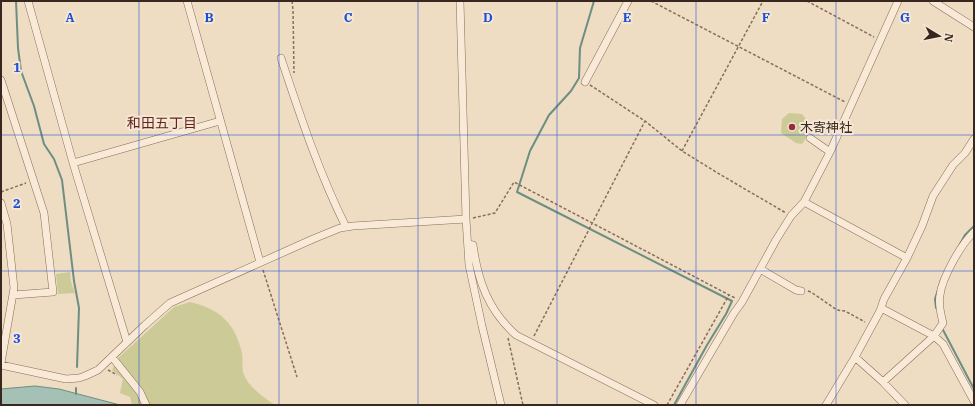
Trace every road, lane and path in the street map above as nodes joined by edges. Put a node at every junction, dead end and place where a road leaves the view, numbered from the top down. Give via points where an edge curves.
1 (28, 1) edge
2 (187, 1) edge
3 (292, 1) edge
4 (460, 1) edge
5 (628, 1) edge
6 (651, 1) edge
7 (763, 1) edge
8 (807, 1) edge
9 (898, 1) edge
10 (933, 1) edge
11 (974, 27) edge
12 (880, 40) junction
13 (739, 46) junction
14 (281, 58) dead end
15 (294, 75) dead end
16 (585, 82) joint
17 (1, 83) edge
18 (850, 105) junction
19 (220, 121) junction
20 (644, 121) junction
21 (810, 138) dead end
22 (974, 139) edge
23 (682, 151) junction
24 (830, 152) junction
25 (73, 163) junction
26 (34, 180) junction
27 (1, 192) edge
28 (804, 202) junction
29 (1, 203) edge
30 (791, 216) junction
31 (466, 219) junction
32 (591, 223) junction
33 (346, 227) junction
34 (974, 232) edge
35 (468, 244) junction
36 (907, 258) junction
37 (260, 262) junction
38 (760, 269) junction
39 (801, 291) joint
40 (13, 295) junction
41 (729, 295) junction
42 (742, 302) junction
43 (881, 308) junction
44 (5, 322) edge
45 (505, 324) junction
46 (872, 325) junction
47 (934, 336) junction
48 (127, 342) junction
49 (530, 343) junction
50 (112, 357) junction
51 (855, 357) junction
52 (1, 364) edge
53 (297, 377) dead end
54 (883, 382) junction
55 (974, 401) edge
56 (146, 405) edge
57 (501, 405) edge
58 (523, 405) edge
59 (654, 405) edge
60 (668, 405) edge
61 (680, 405) edge
62 (826, 405) edge
63 (905, 405) edge

1 - 25 street
2 - 19 street
3 - 15 path
4 - 31 street
5 - 16 street
6 - 13 path
7 - 13 path
8 - 12 path
9 - 12 street
10 - 11 street
12 - 18 street
13 - 18 path
13 - 23 path
14 - 33 street via 305,131
16 - 20 path
17 - 26 street
18 - 24 street
19 - 25 street
19 - 37 street
20 - 23 path
20 - 32 path
21 - 24 street
22 - 36 street via 953,165 934,196
23 - 30 path
24 - 28 street
25 - 48 street
26 - 27 path
26 - 40 street via 44,213 53,292
28 - 30 street
28 - 36 street
29 - 40 street via 7,224
30 - 38 street
31 - 32 path via 495,213 514,182
31 - 33 street
31 - 35 street
32 - 41 path
32 - 49 path
33 - 37 street
34 - 47 street via 947,275 940,296 943,324
35 - 45 street via 473,245 475,263 485,295
35 - 57 street via 469,265
36 - 43 street
37 - 48 street via 170,303
37 - 53 path
38 - 39 street
38 - 42 street
39 - 46 path via 811,292 837,310 845,311
40 - 44 street
41 - 42 path
41 - 60 path
42 - 61 street
43 - 46 street
43 - 47 street
44 - 52 street
45 - 49 street via 516,335
45 - 58 path
46 - 51 street
47 - 54 street
47 - 55 street via 943,344
48 - 50 street
49 - 59 street
50 - 52 street via 98,370 79,378 51,376
50 - 56 street via 140,392
51 - 54 street
51 - 62 street
54 - 63 street

